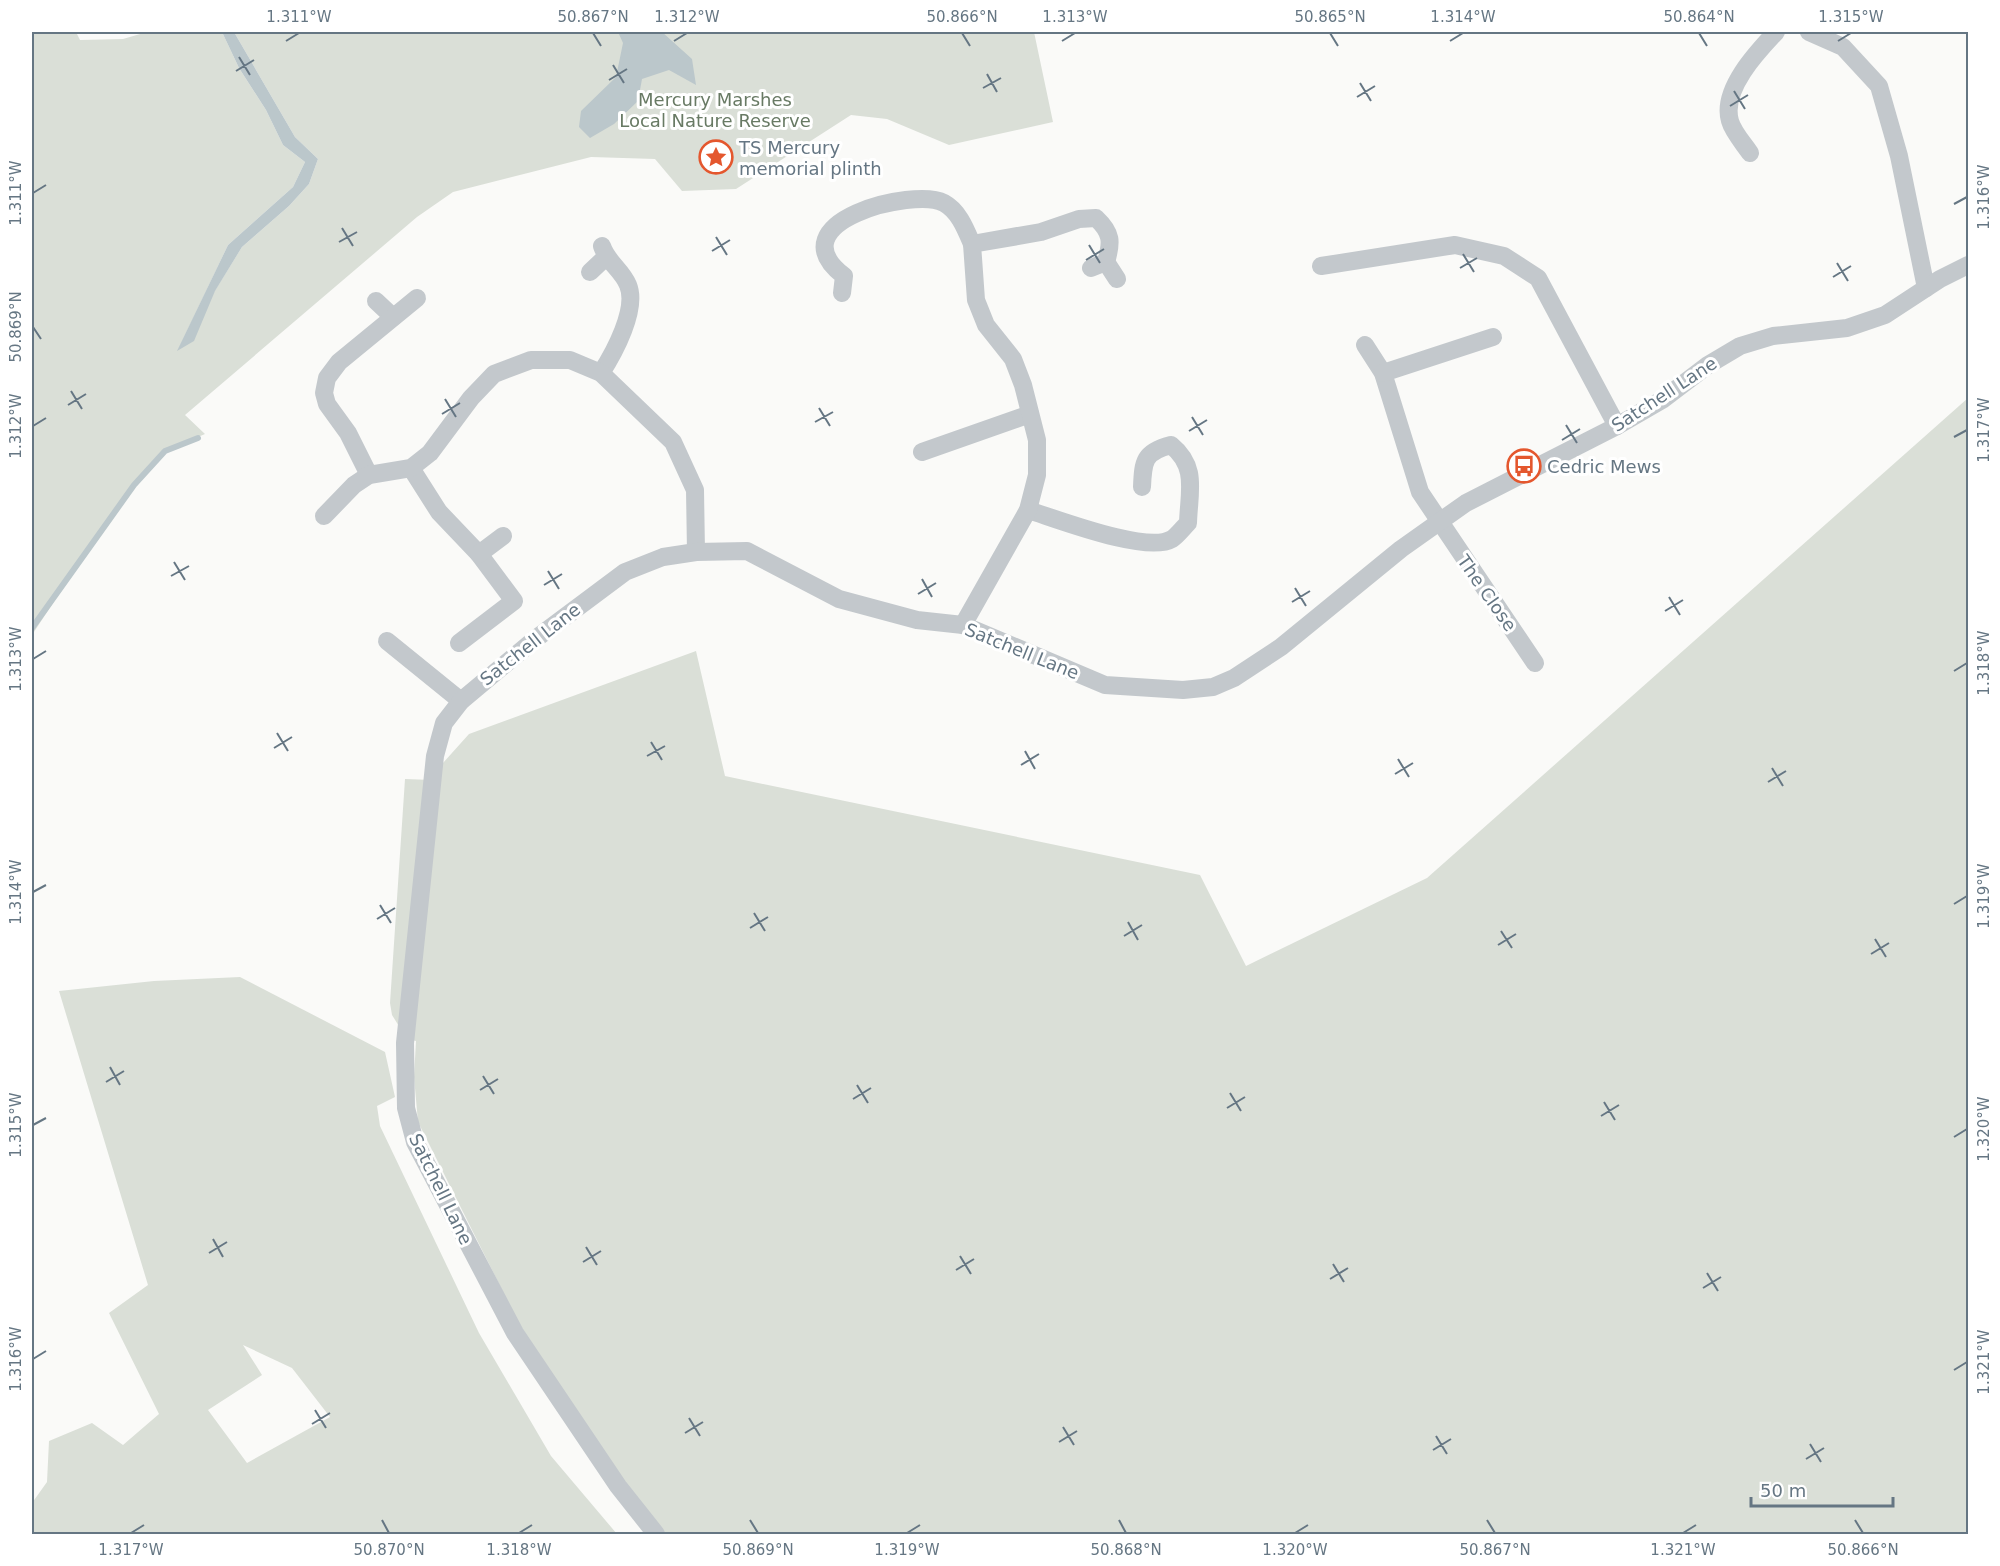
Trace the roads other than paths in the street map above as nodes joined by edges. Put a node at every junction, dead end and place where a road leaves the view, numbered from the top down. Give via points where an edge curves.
1 (1776, 32) edge
2 (1809, 32) edge
3 (1750, 153) dead end
4 (972, 244) junction
5 (1968, 265) edge
6 (1321, 266) dead end
7 (590, 272) dead end
8 (849, 279) dead end
9 (1117, 279) dead end
10 (1926, 288) junction
11 (417, 298) dead end
12 (376, 301) dead end
13 (393, 317) junction
14 (1493, 337) dead end
15 (1365, 345) dead end
16 (601, 373) junction
17 (1383, 373) junction
18 (1030, 414) junction
19 (1617, 426) junction
20 (922, 452) dead end
21 (411, 468) junction
22 (369, 475) junction
23 (1142, 487) dead end
24 (1028, 510) junction
25 (324, 516) dead end
26 (1438, 523) junction
27 (503, 536) dead end
28 (696, 552) junction
29 (479, 554) junction
30 (963, 625) junction
31 (387, 641) dead end
32 (459, 644) dead end
33 (1535, 663) dead end
34 (461, 701) junction
35 (656, 1534) edge

1 - 3 street via 1749,61 1731,94 1730,120
2 - 10 street via 1843,47 1879,86 1899,156
4 - 8 street via 963,223 944,203 918,198 893,203 841,221 830,231 825,254 834,268
4 - 9 street via 1096,218 1107,229 1111,243 1098,265
4 - 18 street via 976,300 986,325 1013,359
5 - 10 street, Satchell Lane
6 - 19 street via 1455,245 1504,256 1538,278
7 - 16 street via 604,251 628,283 631,300 613,354
10 - 19 street, Satchell Lane via 1885,315 1856,325 1762,338 1740,346
11 - 13 street
12 - 13 street
13 - 22 street via 339,362 325,386 327,404 348,433
14 - 17 street
15 - 17 street, The Close
16 - 21 street via 570,360 531,360 494,374 430,453
16 - 28 street via 673,442 695,490
17 - 26 street, The Close via 1420,492
18 - 20 street
18 - 24 street via 1037,475
19 - 26 street, Satchell Lane via 1466,503
21 - 22 street
21 - 29 street via 439,512
22 - 25 street
23 - 24 street via 1143,464 1154,450 1171,445 1185,456 1190,472 1188,523 1172,539 1156,544 1117,538
24 - 30 street
26 - 30 street, Satchell Lane via 1281,647 1213,687 1183,690 1105,685
26 - 33 street, The Close
27 - 29 street
28 - 30 street, Satchell Lane via 747,551 839,599 917,620
28 - 34 street, Satchell Lane via 663,557 617,577
29 - 32 street via 514,601
31 - 34 street
34 - 35 street, Satchell Lane via 444,723 434,764 406,1034 408,1120 415,1142 515,1333 618,1486

